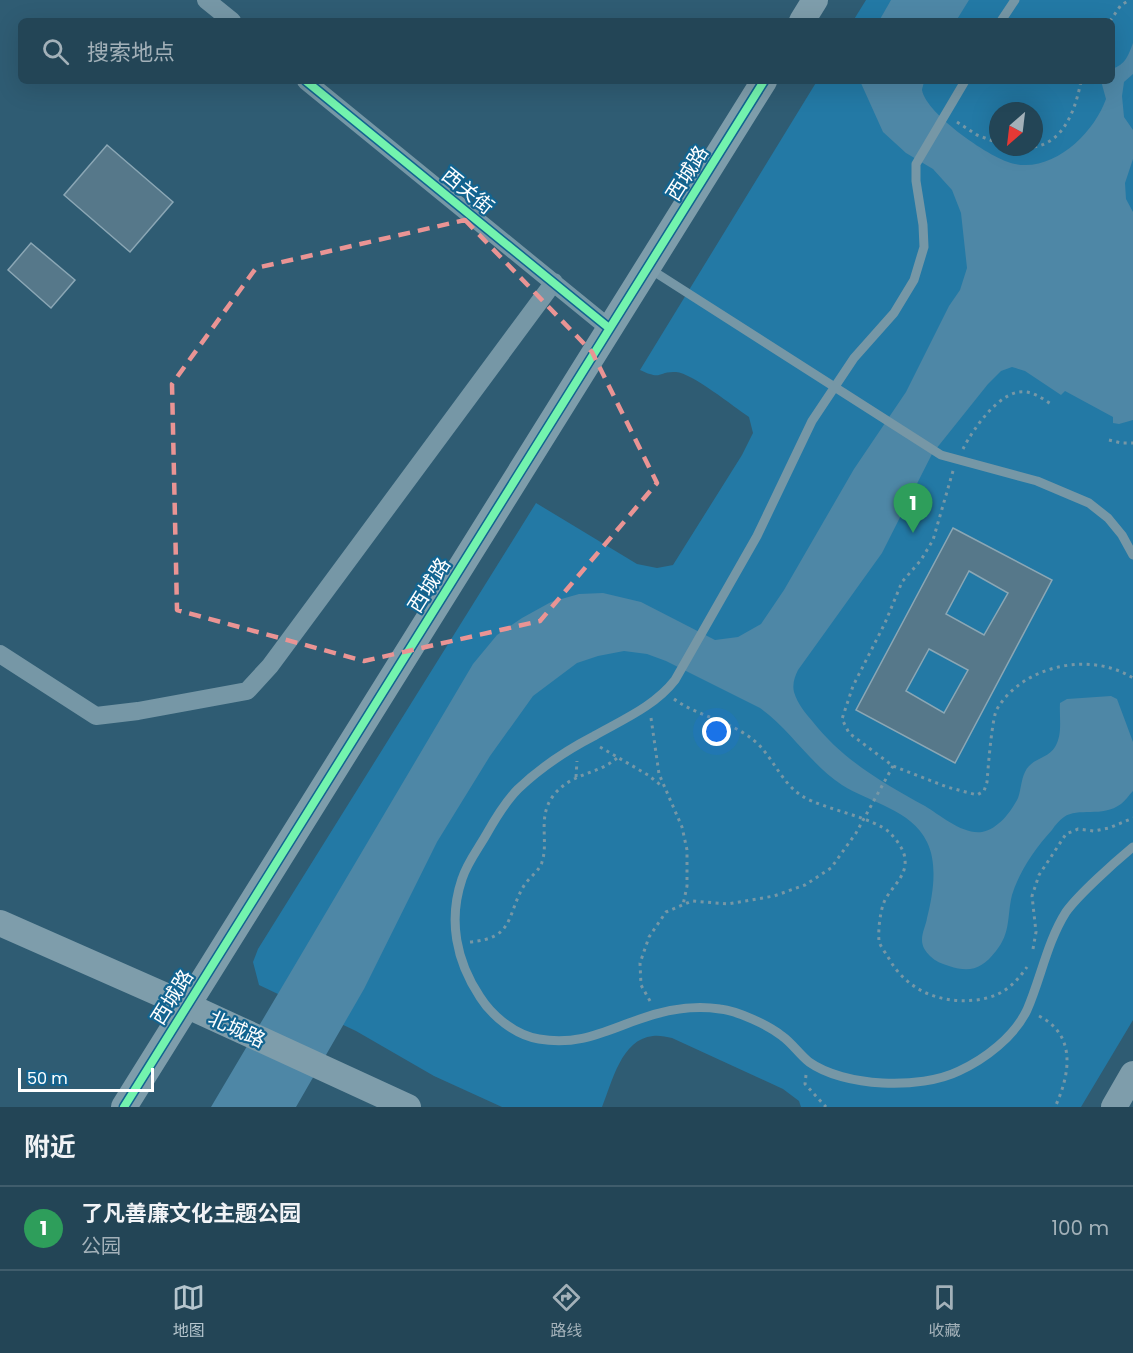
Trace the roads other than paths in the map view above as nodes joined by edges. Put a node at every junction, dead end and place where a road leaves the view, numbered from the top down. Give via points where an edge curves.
1 (206, 0) edge
2 (815, 0) edge
3 (1015, 0) edge
4 (228, 18) edge
5 (804, 18) edge
6 (1003, 18) edge
7 (310, 84) edge
8 (762, 84) edge
9 (963, 84) edge
10 (648, 267) junction
11 (554, 282) junction
12 (609, 328) junction
13 (834, 388) junction
14 (1133, 555) edge
15 (0, 654) edge
16 (1133, 847) edge
17 (0, 923) edge
18 (186, 1005) junction
19 (1133, 1074) edge
20 (124, 1107) edge
21 (408, 1107) edge
22 (1114, 1107) edge

1 - 4 street
2 - 5 street
3 - 6 lane
7 - 11 street, 西关街
8 - 10 street, 西城路
9 - 13 lane via 916,164 923,225 921,262 894,313
10 - 12 street, 西城路
10 - 13 lane
11 - 12 street, 西关街
11 - 15 street via 270,666 247,691 96,716
12 - 18 street, 西城路
13 - 14 lane via 941,455 1037,481 1089,503 1108,518
13 - 16 lane via 802,440 757,536 666,692 549,764 516,791 499,813 463,877 457,898 456,942 463,966 484,1004 516,1031 537,1039 579,1040 656,1013 724,1009 764,1024 808,1061 838,1076 880,1083 928,1081 956,1073 1001,1043 1026,1011 1043,960 1067,911
17 - 18 street, 北城路
18 - 20 street, 西城路
18 - 21 street, 北城路
19 - 22 street

